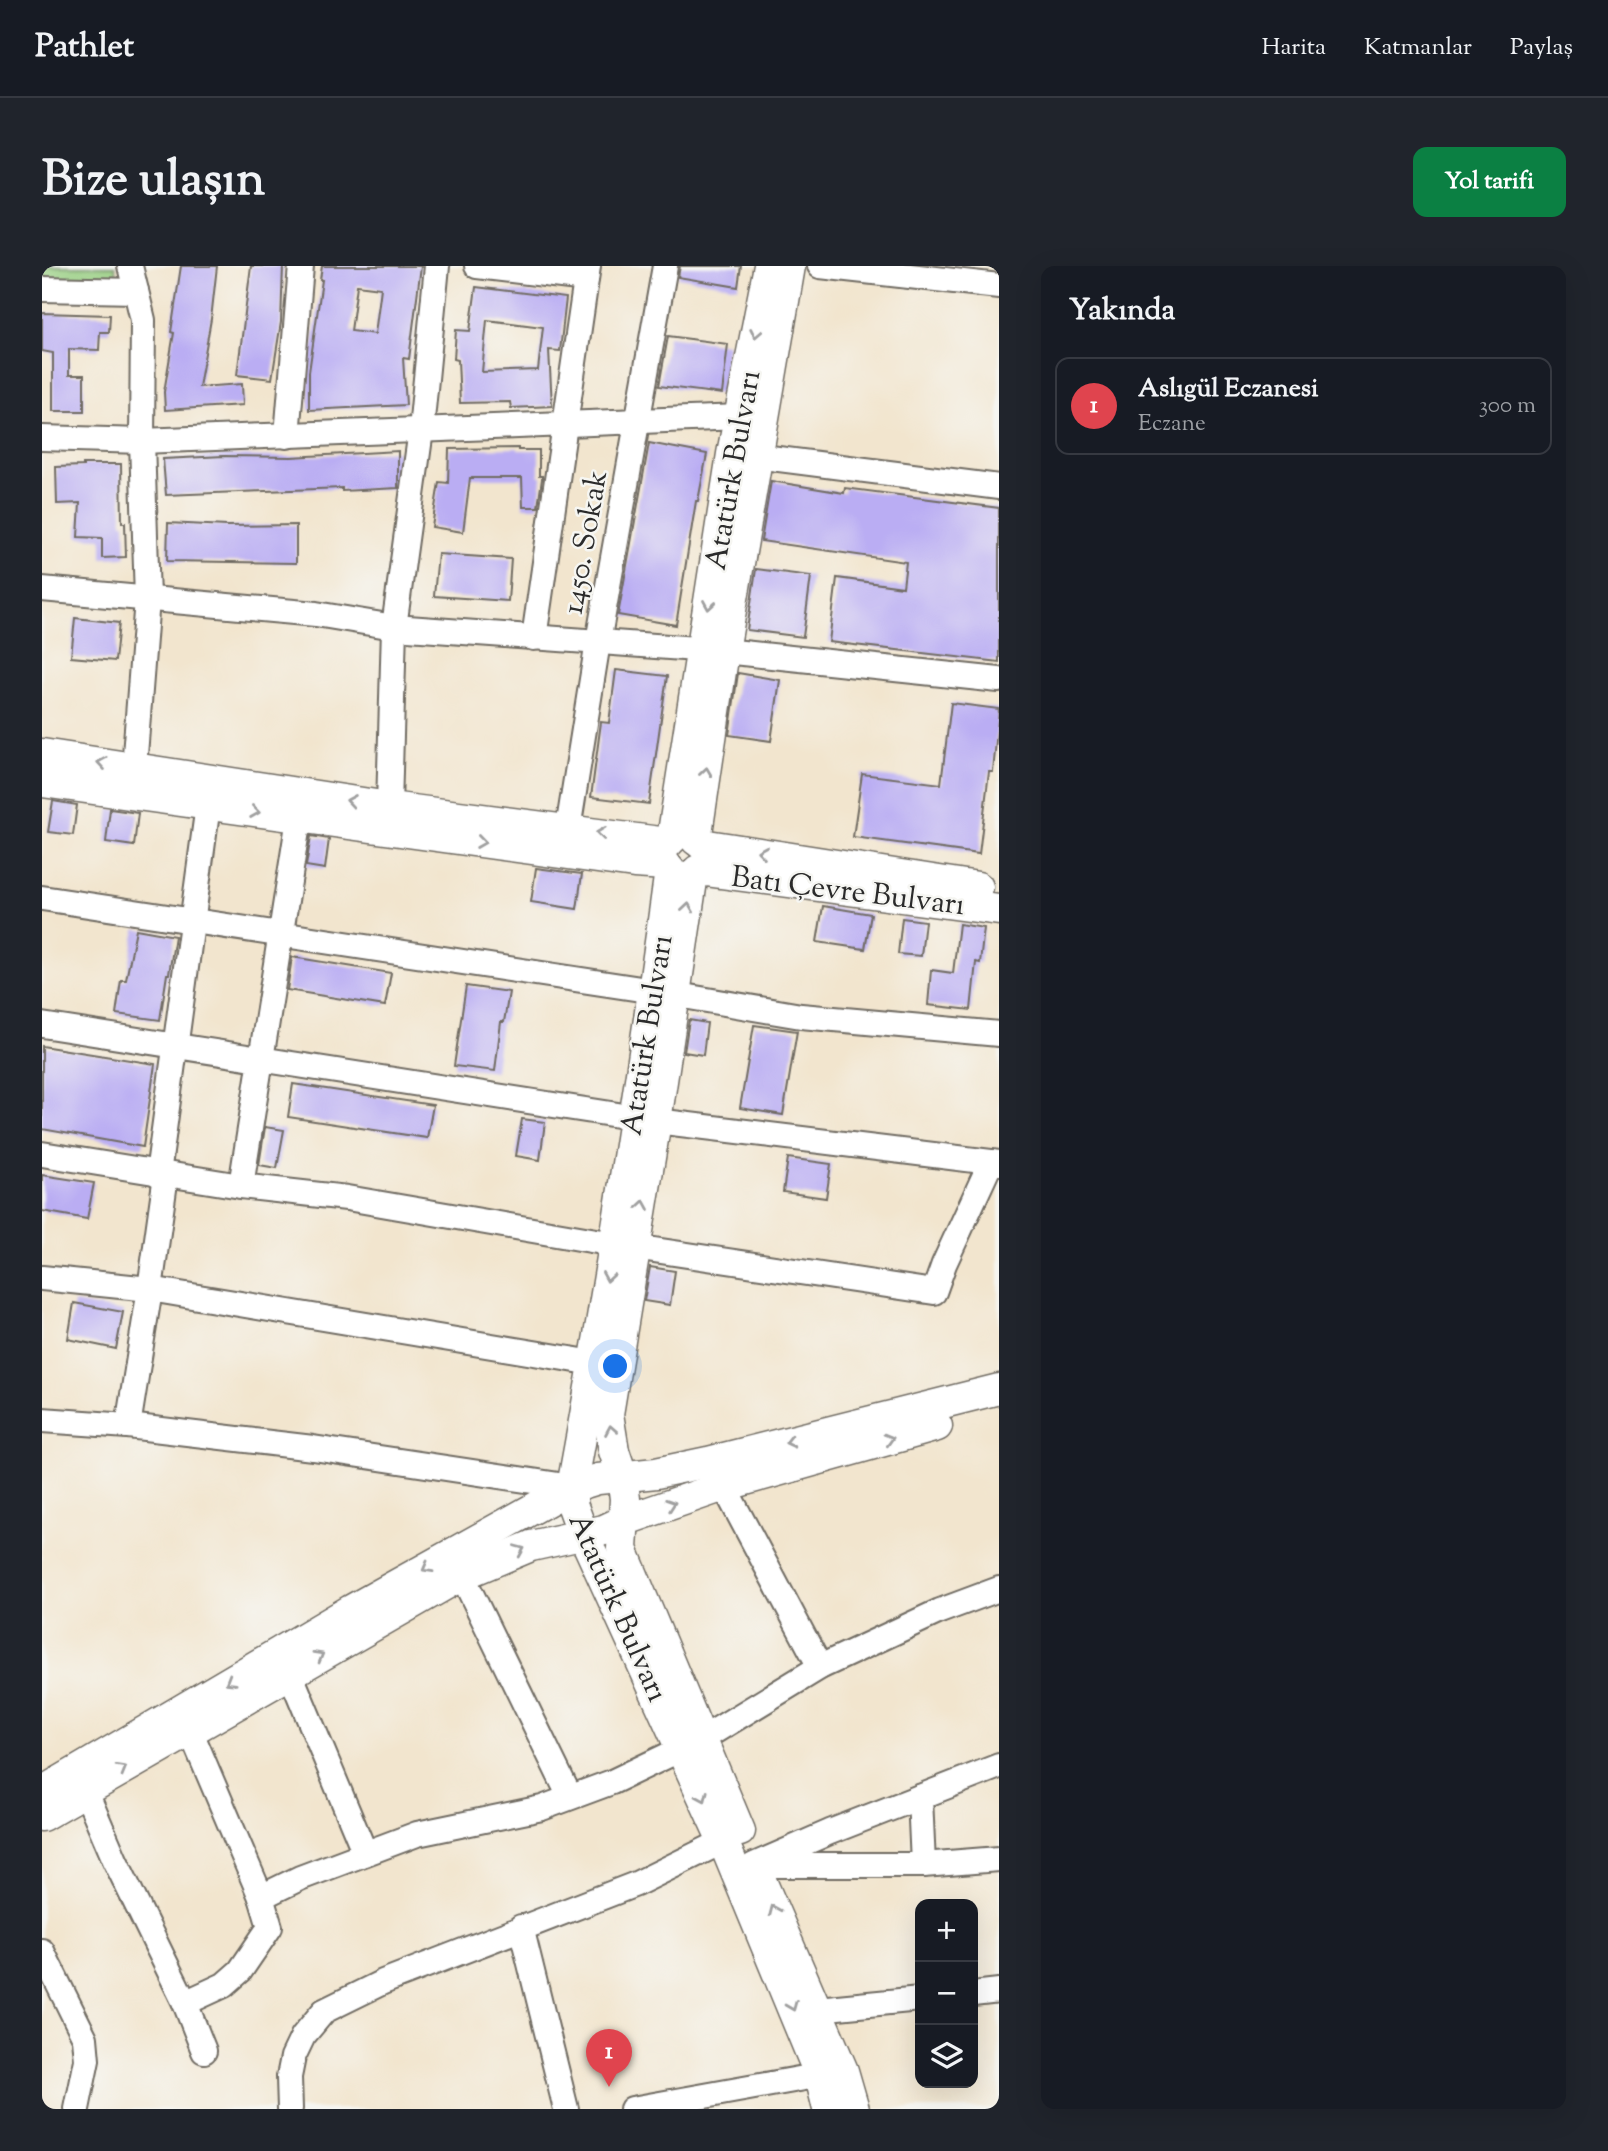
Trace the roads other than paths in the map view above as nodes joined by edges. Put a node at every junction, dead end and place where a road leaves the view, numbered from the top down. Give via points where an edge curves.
1 (130, 266) edge
2 (301, 266) edge
3 (437, 266) edge
4 (477, 266) edge
5 (665, 266) edge
6 (769, 266) edge
7 (789, 266) edge
8 (820, 266) edge
9 (587, 272) edge
10 (999, 286) edge
11 (42, 289) edge
12 (136, 291) junction
13 (740, 417) junction
14 (639, 421) junction
15 (566, 424) junction
16 (421, 430) junction
17 (286, 436) junction
18 (42, 438) edge
19 (142, 441) junction
20 (744, 454) junction
21 (999, 487) edge
22 (42, 589) edge
23 (147, 599) junction
24 (394, 627) junction
25 (534, 638) junction
26 (598, 642) junction
27 (713, 651) junction
28 (999, 680) edge
29 (42, 754) edge
30 (134, 768) junction
31 (42, 782) edge
32 (208, 805) junction
33 (389, 807) junction
34 (299, 818) junction
35 (568, 829) junction
36 (683, 856) junction
37 (999, 890) edge
38 (42, 898) edge
39 (999, 910) edge
40 (192, 921) junction
41 (282, 934) junction
42 (665, 993) junction
43 (42, 1025) edge
44 (999, 1034) edge
45 (176, 1046) junction
46 (260, 1060) junction
47 (645, 1119) junction
48 (42, 1154) edge
49 (995, 1163) edge
50 (162, 1174) junction
51 (241, 1186) junction
52 (625, 1245) junction
53 (42, 1278) edge
54 (150, 1289) junction
55 (594, 1363) junction
56 (999, 1390) edge
57 (999, 1410) edge
58 (42, 1420) edge
59 (128, 1426) junction
60 (622, 1475) junction
61 (724, 1486) junction
62 (572, 1487) junction
63 (623, 1521) junction
64 (583, 1534) junction
65 (462, 1575) junction
66 (999, 1589) edge
67 (820, 1667) junction
68 (290, 1673) junction
69 (190, 1730) junction
70 (692, 1743) junction
71 (999, 1766) edge
72 (85, 1790) junction
73 (42, 1792) edge
74 (570, 1797) junction
75 (920, 1797) junction
76 (42, 1816) edge
77 (732, 1837) junction
78 (365, 1853) junction
79 (999, 1859) edge
80 (754, 1865) junction
81 (923, 1865) junction
82 (261, 1897) junction
83 (521, 1927) junction
84 (42, 1951) edge
85 (999, 1991) edge
86 (978, 1993) edge
87 (915, 1999) edge
88 (185, 2003) junction
89 (817, 2009) junction
90 (204, 2051) dead end
91 (832, 2073) junction
92 (76, 2109) edge
93 (290, 2109) edge
94 (566, 2109) edge
95 (632, 2109) edge
96 (828, 2109) edge
97 (854, 2109) edge

1 - 12 street
2 - 17 street
3 - 16 street
4 - 9 street
5 - 14 street, 1450. Sokak
6 -> 13 main road, Atatürk Bulvarı
7 - 20 main road, Atatürk Bulvarı
8 - 10 street
9 - 15 street
11 - 12 street
12 - 19 street via 144,320
13 - 14 street
13 - 20 main road, Atatürk Bulvarı
14 - 15 street
14 - 26 street, 1450. Sokak
15 - 16 street
15 - 25 street
16 - 17 street
16 - 24 street
17 - 19 street
18 - 19 street
19 - 23 street
20 - 21 street
20 - 27 main road, Atatürk Bulvarı
22 - 23 street
23 - 24 street via 316,614
23 - 30 street
24 - 25 street
24 - 33 street
25 - 26 street
26 - 27 street
26 - 35 street, 1450. Sokak
27 - 28 street
27 - 36 main road, Atatürk Bulvarı
30 -> 29 main road
33 -> 30 main road
31 - 32 main road
32 -> 34 main road
32 - 40 street
33 - 35 main road
34 -> 36 main road via 634,863
34 - 41 street
36 -> 35 main road
37 -> 36 main road, Batı Çevre Bulvarı via 755,851
36 - 39 main road, Batı Çevre Bulvarı
36 - 42 main road, Atatürk Bulvarı
38 - 40 street
40 - 41 street
40 - 45 street
41 - 42 street
41 - 46 street
42 - 44 street via 801,1016
42 - 47 main road, Atatürk Bulvarı
43 - 45 street
45 - 46 street
45 - 50 street
46 - 47 street
46 - 51 street
47 - 49 street
47 - 52 main road, Atatürk Bulvarı
48 - 50 street
49 - 52 street via 934,1292
50 - 51 street
50 - 54 street
51 - 52 street via 347,1198
52 -> 55 main road, Atatürk Bulvarı
60 -> 52 main road, Atatürk Bulvarı via 608,1414
53 - 54 street
54 - 55 street
54 - 59 street
55 - 62 main road, Atatürk Bulvarı
56 -> 60 main road via 708,1462
61 -> 57 main road
58 - 59 street
59 - 62 street
60 - 62 main road
60 - 63 main road, Atatürk Bulvarı
63 -> 61 main road
61 - 67 street
62 - 64 main road, Atatürk Bulvarı via 572,1504
62 -> 73 main road via 351,1610
63 - 64 main road
63 - 70 main road, Atatürk Bulvarı via 622,1549
65 -> 64 main road via 531,1546
64 - 70 main road, Atatürk Bulvarı
68 -> 65 main road
65 - 74 street
66 - 67 street
67 - 70 street
68 - 69 main road
68 - 78 street
72 -> 69 main road
69 - 82 street
70 - 74 street
70 - 77 main road, Atatürk Bulvarı
71 - 75 street
72 - 76 main road
72 - 88 street
74 - 78 street via 542,1808 417,1834
75 - 80 street
75 - 81 street
77 - 80 main road, Atatürk Bulvarı
77 - 83 street via 636,1884
77 -> 91 main road, Atatürk Bulvarı
78 - 82 street
79 - 81 street
80 - 81 street
89 -> 80 main road, Atatürk Bulvarı
82 - 88 street via 270,1927 240,1970 224,1985
83 - 93 street via 383,1982 324,2011 293,2057
83 - 94 street
84 - 92 street via 85,2038 87,2060
85 - 86 street
87 - 89 street
88 - 90 street
89 - 91 main road, Atatürk Bulvarı
91 - 95 street
91 - 96 main road, Atatürk Bulvarı
91 - 97 main road, Atatürk Bulvarı

